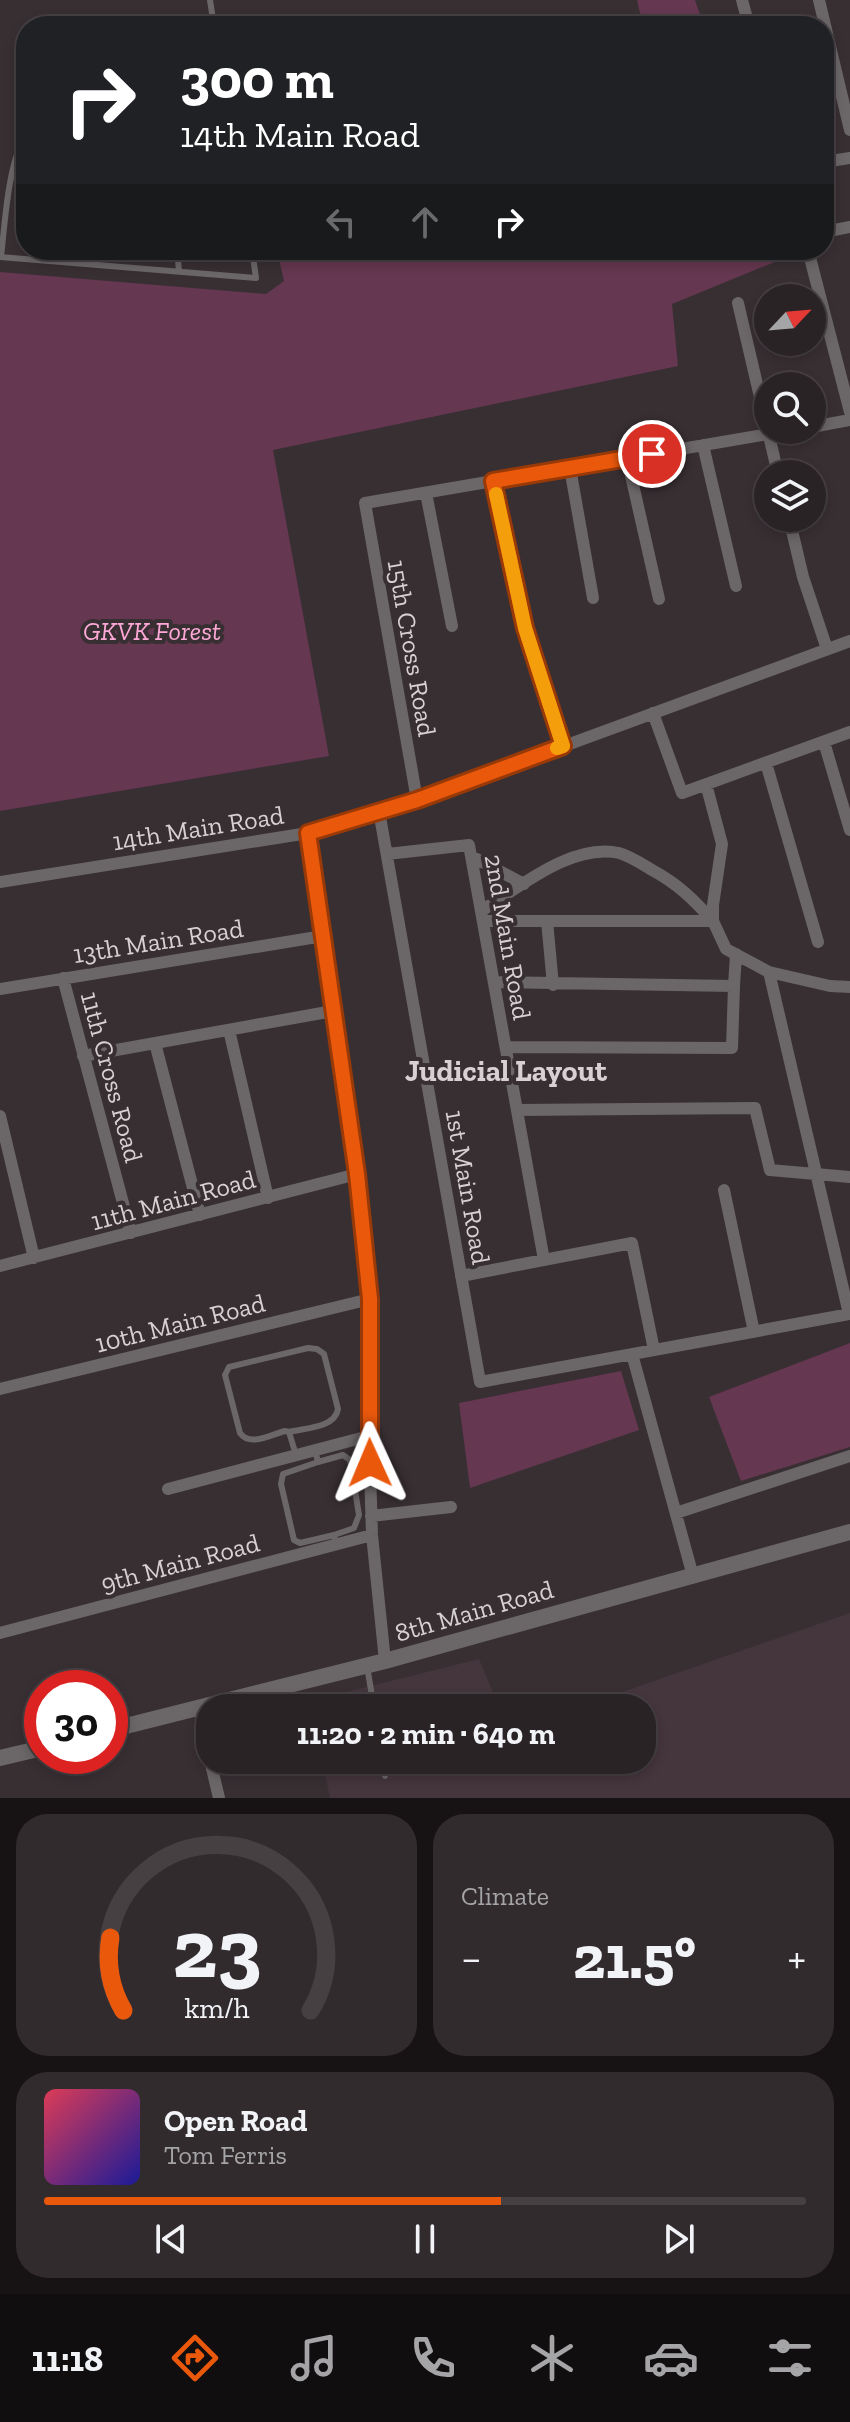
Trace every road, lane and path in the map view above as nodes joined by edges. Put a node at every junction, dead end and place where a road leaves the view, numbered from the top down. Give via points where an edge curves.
1 (834, 63) edge
2 (850, 130) edge
3 (16, 162) edge
4 (1, 257) edge
5 (39, 260) edge
6 (178, 260) edge
7 (253, 260) edge
8 (811, 260) edge
9 (179, 271) junction
10 (738, 303) dead end
11 (754, 373) edge
12 (850, 412) edge
13 (850, 420) edge
14 (826, 424) edge
15 (754, 436) edge
16 (703, 445) junction
17 (627, 458) junction
18 (570, 468) junction
19 (493, 481) junction
20 (426, 493) junction
21 (792, 532) edge
22 (736, 586) dead end
23 (593, 598) dead end
24 (659, 599) dead end
25 (452, 626) dead end
26 (850, 641) edge
27 (827, 649) junction
28 (653, 713) junction
29 (850, 732) edge
30 (824, 742) junction
31 (563, 746) junction
32 (766, 763) junction
33 (706, 784) junction
34 (417, 800) junction
35 (379, 811) junction
36 (850, 830) edge
37 (308, 833) junction
38 (387, 854) junction
39 (471, 856) junction
40 (0, 882) edge
41 (524, 884) junction
42 (482, 916) junction
43 (547, 921) junction
44 (713, 921) junction
45 (323, 936) junction
46 (818, 942) dead end
47 (736, 954) junction
48 (769, 972) junction
49 (63, 978) junction
50 (494, 982) junction
51 (553, 985) junction
52 (734, 986) junction
53 (850, 987) edge
54 (0, 989) edge
55 (333, 1011) junction
56 (229, 1030) junction
57 (155, 1043) junction
58 (506, 1047) junction
59 (83, 1056) junction
60 (517, 1110) junction
61 (0, 1116) edge
62 (814, 1172) junction
63 (357, 1174) junction
64 (850, 1177) edge
65 (724, 1190) dead end
66 (268, 1198) junction
67 (200, 1215) junction
68 (131, 1233) junction
69 (34, 1258) junction
70 (544, 1260) junction
71 (0, 1266) edge
72 (461, 1276) junction
73 (370, 1299) junction
74 (849, 1314) edge
75 (754, 1332) junction
76 (654, 1350) junction
77 (632, 1354) junction
78 (0, 1389) edge
79 (289, 1432) junction
80 (369, 1436) junction
81 (296, 1455) junction
82 (316, 1456) junction
83 (850, 1456) edge
84 (168, 1489) dead end
85 (451, 1507) dead end
86 (676, 1513) junction
87 (371, 1516) junction
88 (850, 1532) edge
89 (372, 1535) junction
90 (335, 1540) junction
91 (693, 1576) junction
92 (0, 1633) edge
93 (385, 1661) junction
94 (367, 1666) junction
95 (255, 1694) edge
96 (372, 1694) edge
97 (196, 1709) edge
98 (128, 1726) edge
99 (24, 1752) edge
100 (0, 1758) edge
101 (213, 1774) edge
102 (219, 1798) edge

1 - 2 street
3 - 4 lane
5 - 9 lane
6 - 9 lane
7 - 9 lane via 256,278
8 - 12 street
10 - 11 street
13 - 14 street
15 - 16 street
16 - 17 street
16 - 22 street
17 - 18 street
17 - 24 street
18 - 19 street
18 - 23 street
19 - 20 street
19 - 31 street via 525,628
20 - 25 street
20 - 34 street, 15th Cross Road via 365,503
21 - 27 street
26 - 27 street, 14th Main Road
27 - 28 street, 14th Main Road
28 - 31 street, 14th Main Road
28 - 33 street via 682,793
29 - 30 street
30 - 32 street
30 - 36 street
31 - 34 street, 14th Main Road
32 - 33 street
32 - 46 street
33 - 44 street via 722,844
34 - 35 street, 14th Main Road
35 - 37 street, 14th Main Road
35 - 38 street, 1st Main Road
37 - 40 street, 14th Main Road
37 - 45 street
38 - 39 street, 2nd Main Road via 469,845
38 - 72 street, 1st Main Road
39 - 41 street
39 - 42 street, 2nd Main Road
41 - 42 street
41 - 44 street via 562,861 593,851 621,853 690,895
42 - 43 street
42 - 50 street, 2nd Main Road
43 - 44 street
43 - 51 street
44 - 47 street via 726,949
45 - 49 street, 13th Main Road
45 - 55 street
47 - 48 street
47 - 52 street
48 - 53 street
48 - 62 street
49 - 54 street, 13th Main Road
49 - 59 street, 11th Cross Road
50 - 51 street
50 - 58 street, 2nd Main Road
51 - 52 street
52 - 58 street via 732,1048
55 - 56 street
55 - 63 street
56 - 57 street
56 - 66 street
57 - 59 street
57 - 67 street
58 - 60 street, 2nd Main Road
59 - 68 street, 11th Cross Road
60 - 62 street via 755,1108 770,1170
60 - 70 street, 2nd Main Road
61 - 69 street
62 - 64 street
62 - 74 street
63 - 66 street, 11th Main Road
63 - 73 street
65 - 75 street
66 - 67 street, 11th Main Road
67 - 68 street, 11th Main Road
68 - 69 street, 11th Main Road
69 - 71 street, 11th Main Road
70 - 72 street
70 - 76 street via 632,1243
72 - 77 street, 1st Main Road via 480,1382
73 - 78 street, 10th Main Road
73 - 80 street
74 - 75 street
75 - 76 street
76 - 77 street
77 - 86 street
79 - 79 lane via 251,1441 243,1438 225,1375 229,1367 308,1348 324,1354 337,1416
79 - 81 lane
80 - 82 street
80 - 87 street
81 - 82 street
81 - 84 street
82 - 90 lane via 343,1455 350,1460 359,1518
82 - 90 lane via 283,1474 281,1484 297,1542
83 - 86 street
85 - 87 street
86 - 91 street
87 - 89 street
88 - 91 street, 8th Main Road
89 - 90 street, 9th Main Road
89 - 93 street
90 - 92 street, 9th Main Road
91 - 93 street, 8th Main Road
93 - 94 street, 8th Main Road
94 - 95 street, 8th Main Road
94 - 96 lane
97 - 98 street, 8th Main Road
99 - 100 street
101 - 102 street

